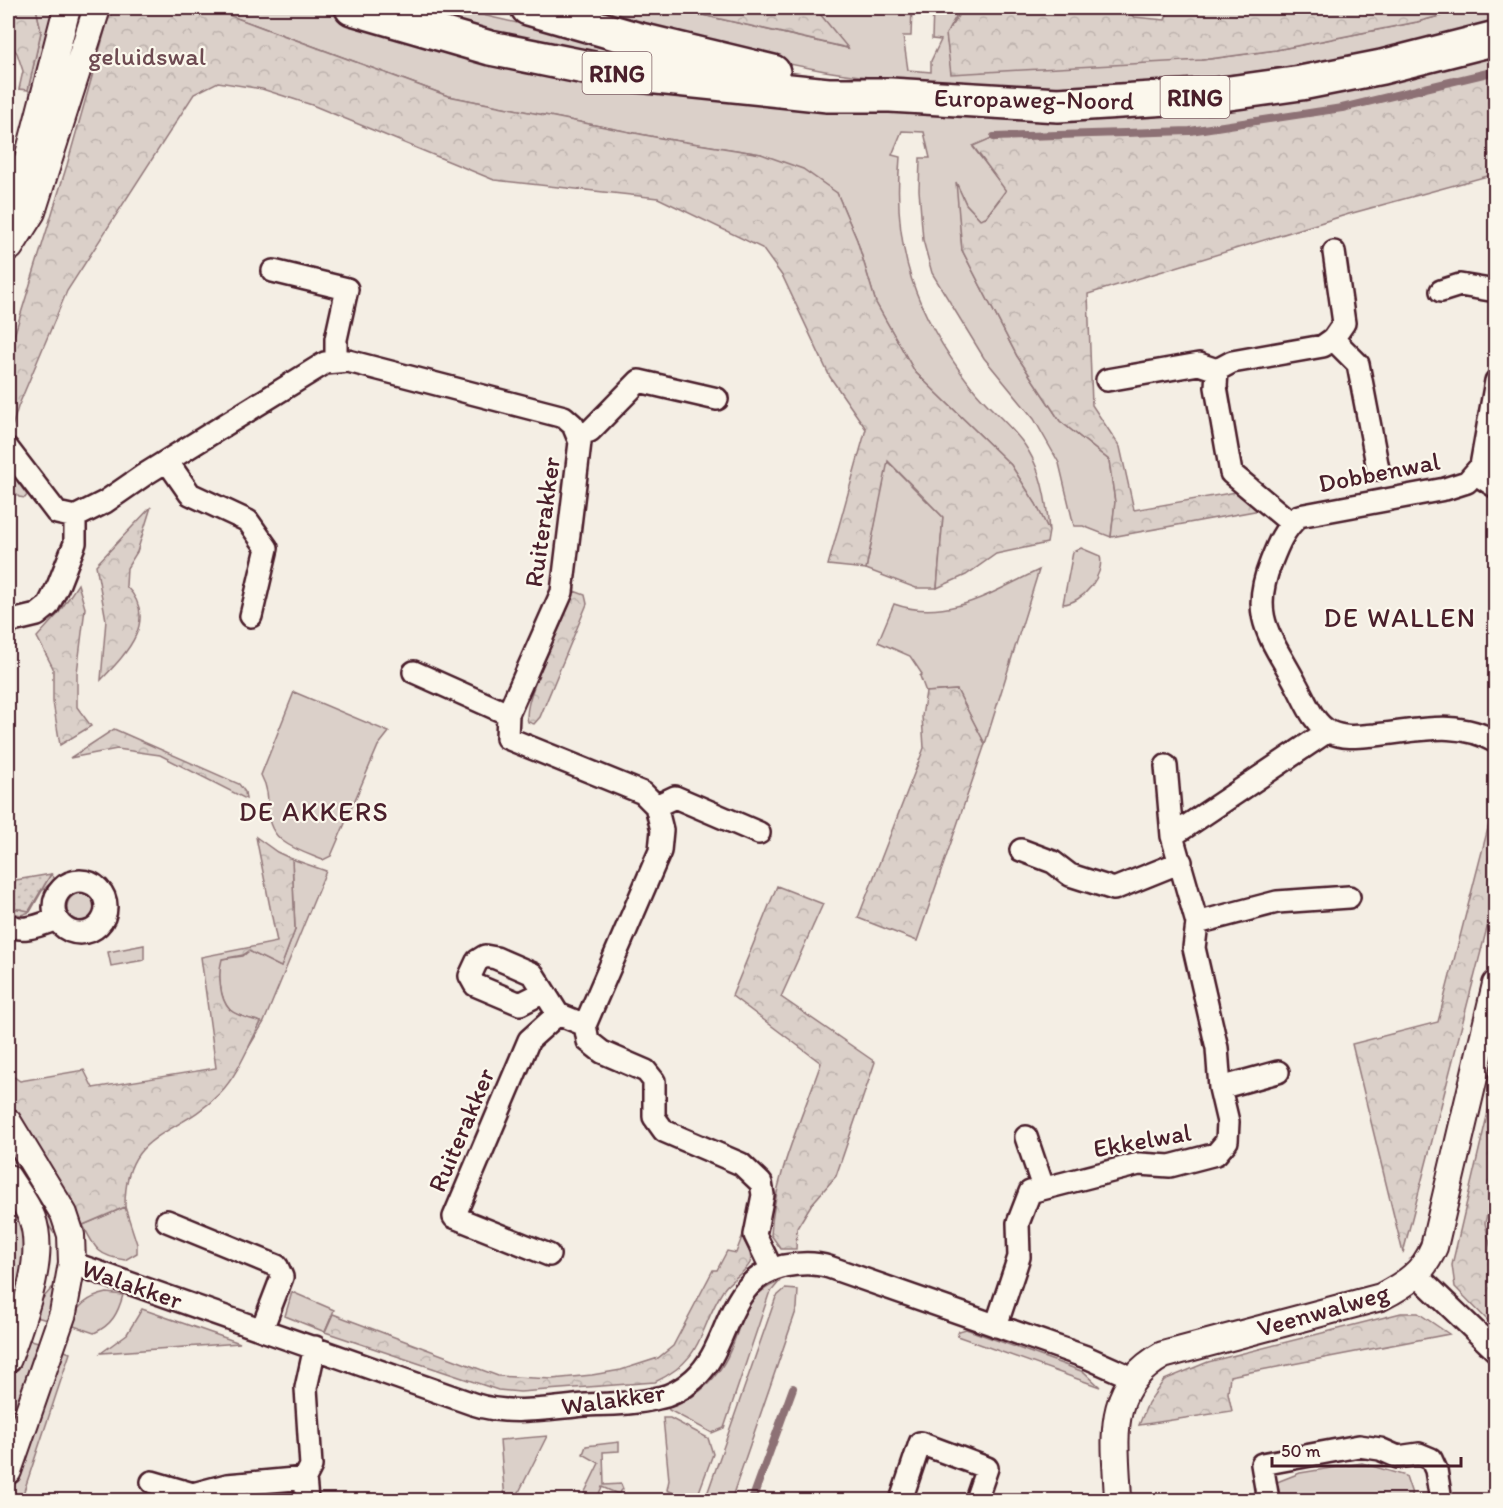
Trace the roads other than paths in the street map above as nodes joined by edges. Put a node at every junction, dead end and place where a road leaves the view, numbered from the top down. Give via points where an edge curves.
1 (67, 8) edge
2 (97, 8) edge
3 (352, 8) edge
4 (528, 8) edge
5 (1496, 38) edge
6 (890, 95) junction
7 (9, 252) edge
8 (1334, 252) dead end
9 (273, 271) dead end
10 (1441, 291) dead end
11 (1496, 291) edge
12 (1333, 339) junction
13 (336, 361) junction
14 (1217, 370) junction
15 (1107, 380) dead end
16 (1496, 381) edge
17 (717, 399) dead end
18 (578, 435) junction
19 (8, 449) edge
20 (167, 461) junction
21 (1378, 469) dead end
22 (1476, 474) junction
23 (1496, 487) edge
24 (75, 517) junction
25 (1291, 523) junction
26 (251, 616) dead end
27 (8, 622) edge
28 (414, 672) dead end
29 (508, 714) junction
30 (1328, 731) junction
31 (1496, 742) edge
32 (1166, 766) dead end
33 (656, 806) junction
34 (759, 833) dead end
35 (1172, 836) junction
36 (1021, 850) dead end
37 (1181, 862) junction
38 (1349, 897) dead end
39 (57, 919) dead end
40 (1197, 923) junction
41 (8, 926) edge
42 (1496, 984) edge
43 (544, 992) dead end
44 (558, 1014) junction
45 (585, 1025) junction
46 (1278, 1072) dead end
47 (1220, 1088) junction
48 (8, 1122) edge
49 (1026, 1137) dead end
50 (8, 1178) edge
51 (1043, 1187) junction
52 (167, 1221) dead end
53 (549, 1255) dead end
54 (35, 1259) junction
55 (72, 1263) junction
56 (772, 1270) junction
57 (1417, 1275) junction
58 (996, 1326) junction
59 (262, 1329) junction
60 (315, 1347) junction
61 (1496, 1351) edge
62 (8, 1359) edge
63 (1133, 1378) junction
64 (8, 1471) edge
65 (305, 1478) junction
66 (152, 1482) dead end
67 (307, 1500) edge
68 (901, 1500) edge
69 (976, 1500) edge
70 (1118, 1500) edge
71 (1268, 1500) edge
72 (1441, 1500) edge

1 - 7 street via 16,205
2 - 7 street via 32,212
3 - 6 main road, Europaweg-Noord / RING via 490,48 609,72 828,95
4 - 6 main road, Europaweg-Noord / RING via 700,56
5 - 6 main road, Europaweg-Noord / RING via 1341,76 1215,95 1058,105
8 - 12 street via 1344,323
9 - 13 street via 347,290 336,339
10 - 11 street via 1460,285
12 - 14 street via 1323,346 1232,362
12 - 21 street, Dobbenwal via 1358,364
13 - 18 street, Ruiterakker via 546,411 564,417
13 - 20 street, Ruiterakker via 314,368
14 - 15 street via 1199,364
14 - 25 street via 1216,387 1231,473
16 - 22 street, Dobbenwal via 1481,466
17 - 18 street, Ruiterakker via 639,381 590,430
18 - 29 street, Ruiterakker via 580,448 562,592
19 - 24 street via 57,513
20 - 24 street, Ruiterakker
20 - 26 street via 190,494 248,521 267,548
22 - 23 street, Dobbenwal
22 - 25 street, Dobbenwal via 1467,482 1445,489 1310,512
24 - 27 street via 75,543 48,606 37,615
25 - 30 street via 1278,543 1262,583 1261,615 1312,712
28 - 29 street
29 - 33 street via 507,738 643,792
30 - 31 street via 1367,736 1466,729
30 - 35 street
32 - 35 street
33 - 34 street via 675,797
33 - 45 street via 662,830 660,851
35 - 37 street
36 - 37 street via 1053,862 1070,874 1114,889
37 - 40 street
38 - 40 street via 1277,902
39 - 41 street via 26,928
40 - 47 street, Ekkelwal via 1194,948 1217,1048
42 - 57 street, Veenwalweg via 1434,1247
43 - 44 street
44 - 45 street
44 - 53 street, Ruiterakker via 529,1040 454,1217
45 - 56 street via 588,1041 602,1052 646,1071 654,1081 654,1118 664,1131 741,1164 761,1183 764,1195 755,1235
46 - 47 street
47 - 51 street, Ekkelwal via 1228,1122 1227,1141 1216,1154 1170,1166 1140,1164
48 - 55 street via 64,1214 71,1235
49 - 51 street
50 - 54 street via 33,1220
51 - 58 street via 1030,1192 1025,1201 1018,1223 1019,1257
52 - 59 street via 277,1266 282,1277
54 - 55 street, Walakker
54 - 62 street
55 - 59 street, Walakker
55 - 64 street via 63,1313
56 - 58 street, Walakker via 821,1264
56 - 60 street, Walakker via 738,1298 705,1367 683,1387 659,1398 520,1411 486,1408
57 - 61 street
57 - 63 street, Veenwalweg via 1381,1297 1163,1354
58 - 63 street, Walakker
59 - 60 street, Walakker
60 - 65 street via 306,1377 311,1466
63 - 70 street, Veenwalweg via 1116,1419
65 - 66 street via 227,1485 194,1494
65 - 67 street
68 - 69 street via 920,1443 987,1468
71 - 72 street via 1262,1464 1359,1446 1398,1457 1419,1454 1431,1460

